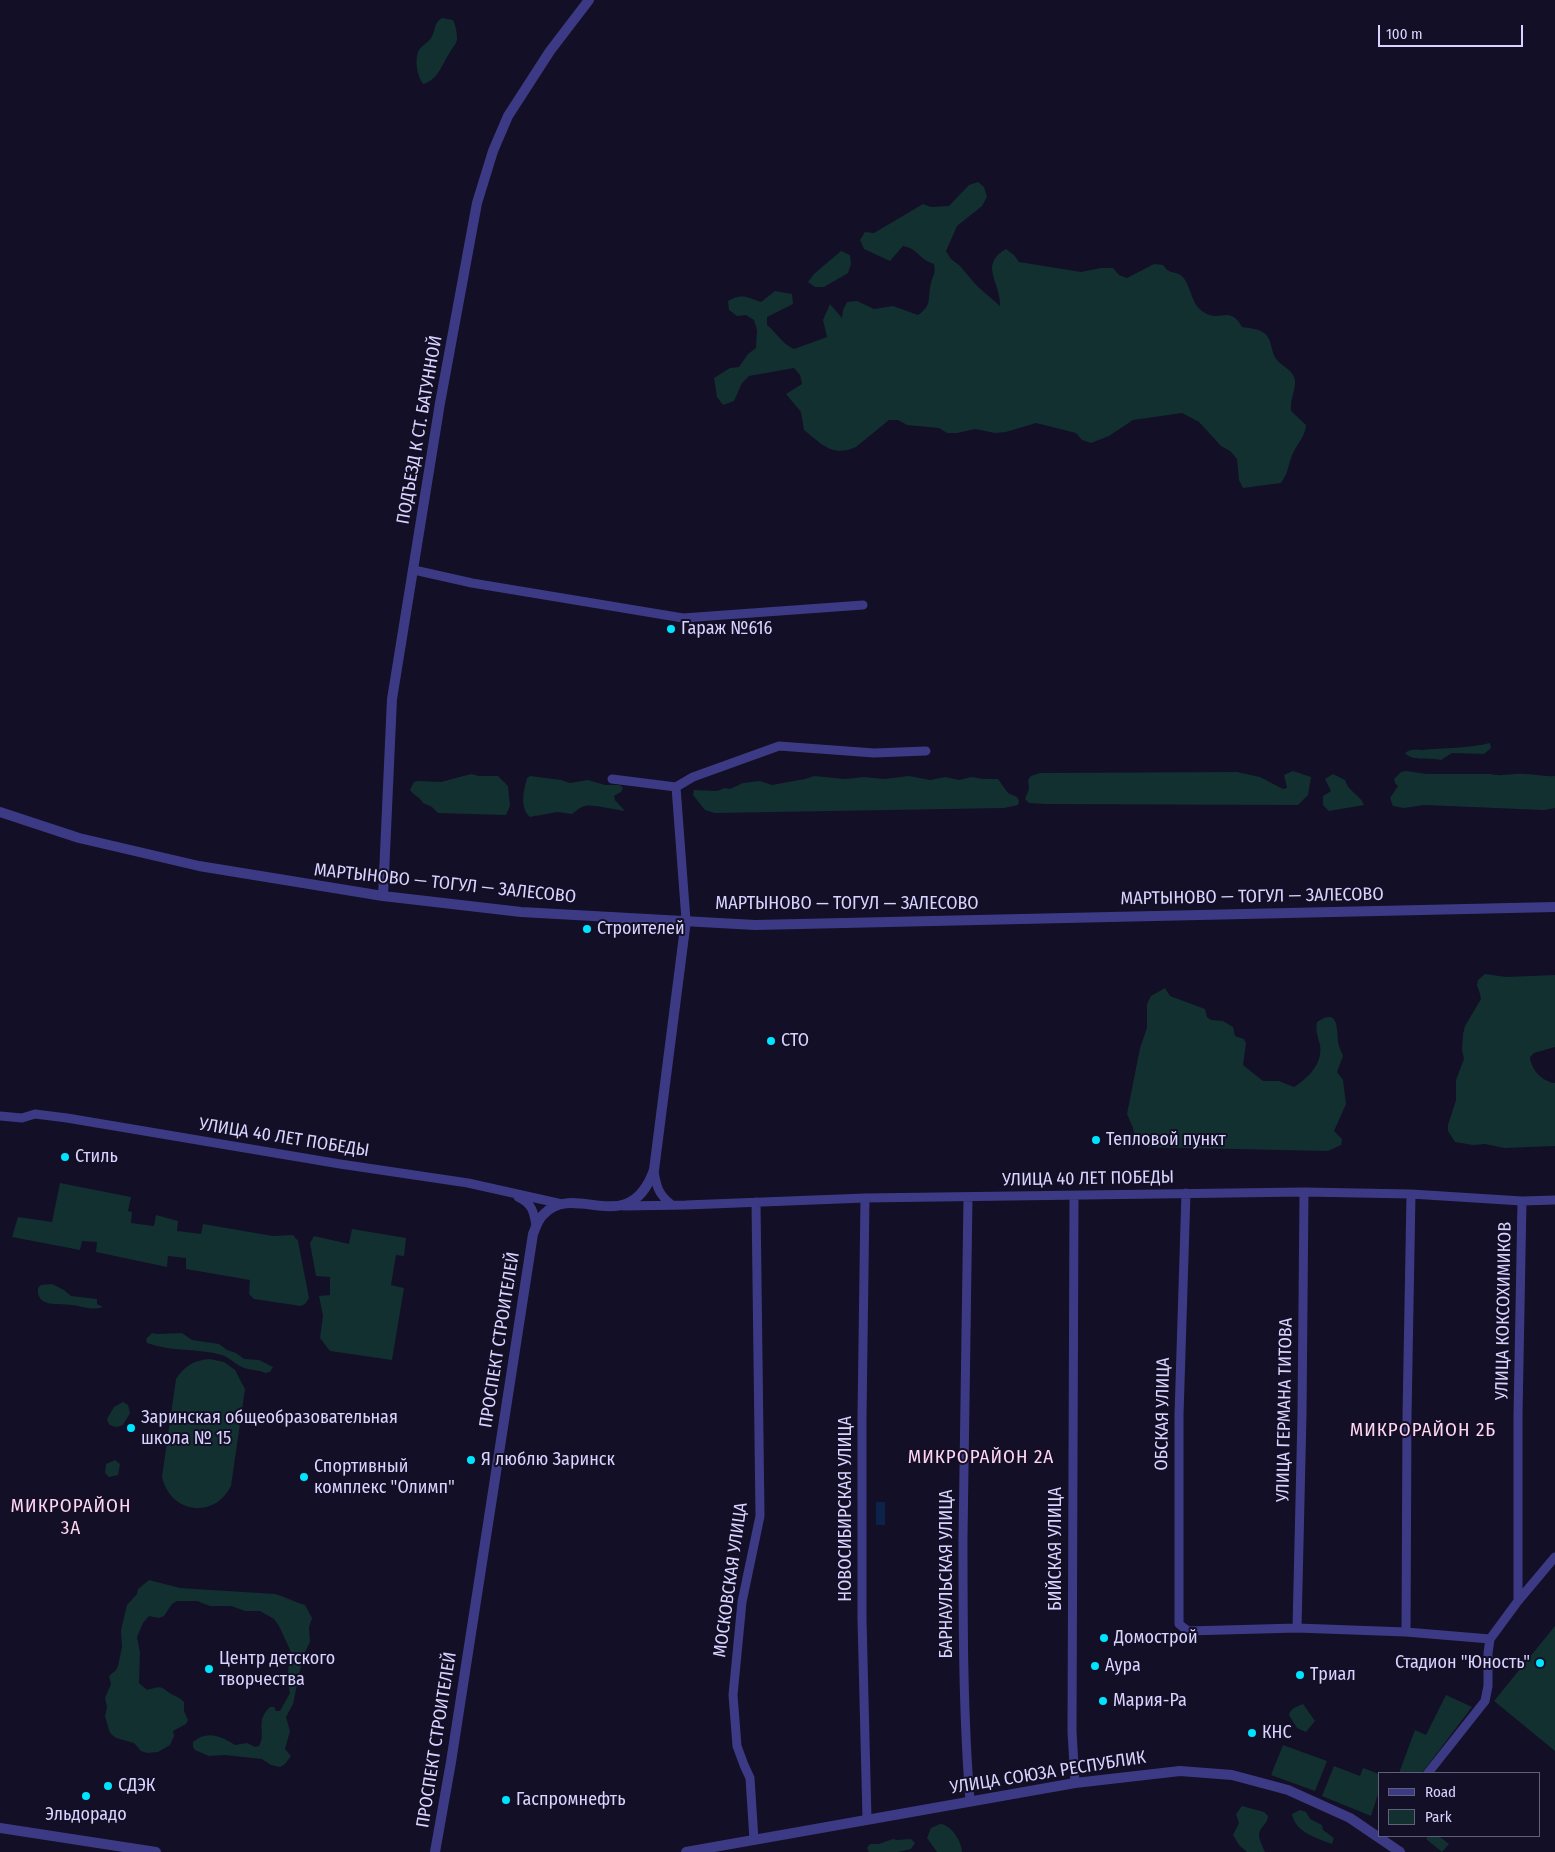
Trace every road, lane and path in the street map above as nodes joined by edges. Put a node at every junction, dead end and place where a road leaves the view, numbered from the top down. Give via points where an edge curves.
1 (589, 0) edge
2 (414, 570) junction
3 (863, 605) dead end
4 (926, 750) dead end
5 (612, 779) dead end
6 (676, 787) junction
7 (0, 812) edge
8 (383, 896) junction
9 (1555, 907) edge
10 (686, 920) junction
11 (0, 1116) edge
12 (654, 1170) junction
13 (509, 1192) junction
14 (1304, 1192) junction
15 (1186, 1193) junction
16 (1412, 1194) junction
17 (1074, 1196) junction
18 (968, 1197) junction
19 (864, 1198) junction
20 (1555, 1200) edge
21 (1522, 1201) junction
22 (756, 1202) junction
23 (562, 1204) junction
24 (672, 1205) junction
25 (621, 1206) junction
26 (536, 1226) junction
27 (1555, 1557) edge
28 (1518, 1601) junction
29 (1296, 1628) junction
30 (1406, 1632) junction
31 (1490, 1639) junction
32 (1429, 1772) edge
33 (1075, 1783) junction
34 (970, 1801) junction
35 (867, 1820) junction
36 (0, 1828) edge
37 (1378, 1834) edge
38 (1382, 1837) edge
39 (754, 1840) junction
40 (156, 1852) edge
41 (435, 1852) edge
42 (686, 1852) edge
43 (1400, 1852) edge

1 - 2 street, ПОДЪЕЗД К СТ. БАТУННОЙ via 550,51 508,116 484,178 471,230 440,403
2 - 3 street via 683,618
2 - 8 street, ПОДЪЕЗД К СТ. БАТУННОЙ via 392,699
4 - 6 street via 874,753 779,746 693,777
5 - 6 street
6 - 10 street
7 - 8 street, МАРТЫНОВО — ТОГУЛ — ЗАЛЕСОВО via 122,849 251,876
8 - 10 street, МАРТЫНОВО — ТОГУЛ — ЗАЛЕСОВО via 521,912
9 - 10 street, МАРТЫНОВО — ТОГУЛ — ЗАЛЕСОВО via 765,924
10 - 12 street
11 - 13 street, УЛИЦА 40 ЛЕТ ПОБЕДЫ via 22,1118 35,1114 68,1118
12 - 24 street via 657,1189
12 - 25 street via 646,1190
13 - 23 street, УЛИЦА 40 ЛЕТ ПОБЕДЫ
13 - 26 street via 530,1204
14 - 15 street, УЛИЦА 40 ЛЕТ ПОБЕДЫ
14 - 16 street, УЛИЦА 40 ЛЕТ ПОБЕДЫ
14 - 29 street, УЛИЦА ГЕРМАНА ТИТОВА
15 - 17 street, УЛИЦА 40 ЛЕТ ПОБЕДЫ
15 - 29 street, ОБСКАЯ УЛИЦА via 1179,1415 1179,1624 1188,1631
16 - 21 street, УЛИЦА 40 ЛЕТ ПОБЕДЫ
16 - 30 street
17 - 18 street, УЛИЦА 40 ЛЕТ ПОБЕДЫ
17 - 33 street, БИЙСКАЯ УЛИЦА via 1072,1731
18 - 19 street, УЛИЦА 40 ЛЕТ ПОБЕДЫ
18 - 34 street, БАРНАУЛЬСКАЯ УЛИЦА via 963,1612 965,1735
19 - 22 street, УЛИЦА 40 ЛЕТ ПОБЕДЫ
19 - 35 street, НОВОСИБИРСКАЯ УЛИЦА via 862,1609
20 - 21 street, УЛИЦА 40 ЛЕТ ПОБЕДЫ
21 - 28 street, УЛИЦА КОКСОХИМИКОВ
22 - 24 street, УЛИЦА 40 ЛЕТ ПОБЕДЫ
22 - 39 street, МОСКОВСКАЯ УЛИЦА via 760,1516 742,1602 733,1695 737,1746 750,1778
23 - 25 street
23 - 26 street, ПРОСПЕКТ СТРОИТЕЛЕЙ via 550,1208
24 - 25 street, УЛИЦА 40 ЛЕТ ПОБЕДЫ
26 - 41 street, ПРОСПЕКТ СТРОИТЕЛЕЙ via 529,1251
27 - 28 street
28 - 31 street
29 - 30 street
30 - 31 street
31 - 32 street via 1488,1686 1484,1701
33 - 34 street, УЛИЦА СОЮЗА РЕСПУБЛИК
33 - 37 street, УЛИЦА СОЮЗА РЕСПУБЛИК via 1180,1770 1232,1775 1288,1790
34 - 35 street, УЛИЦА СОЮЗА РЕСПУБЛИК
35 - 39 street, УЛИЦА СОЮЗА РЕСПУБЛИК
36 - 40 street
38 - 43 street, УЛИЦА СОЮЗА РЕСПУБЛИК
39 - 42 street, УЛИЦА СОЮЗА РЕСПУБЛИК

